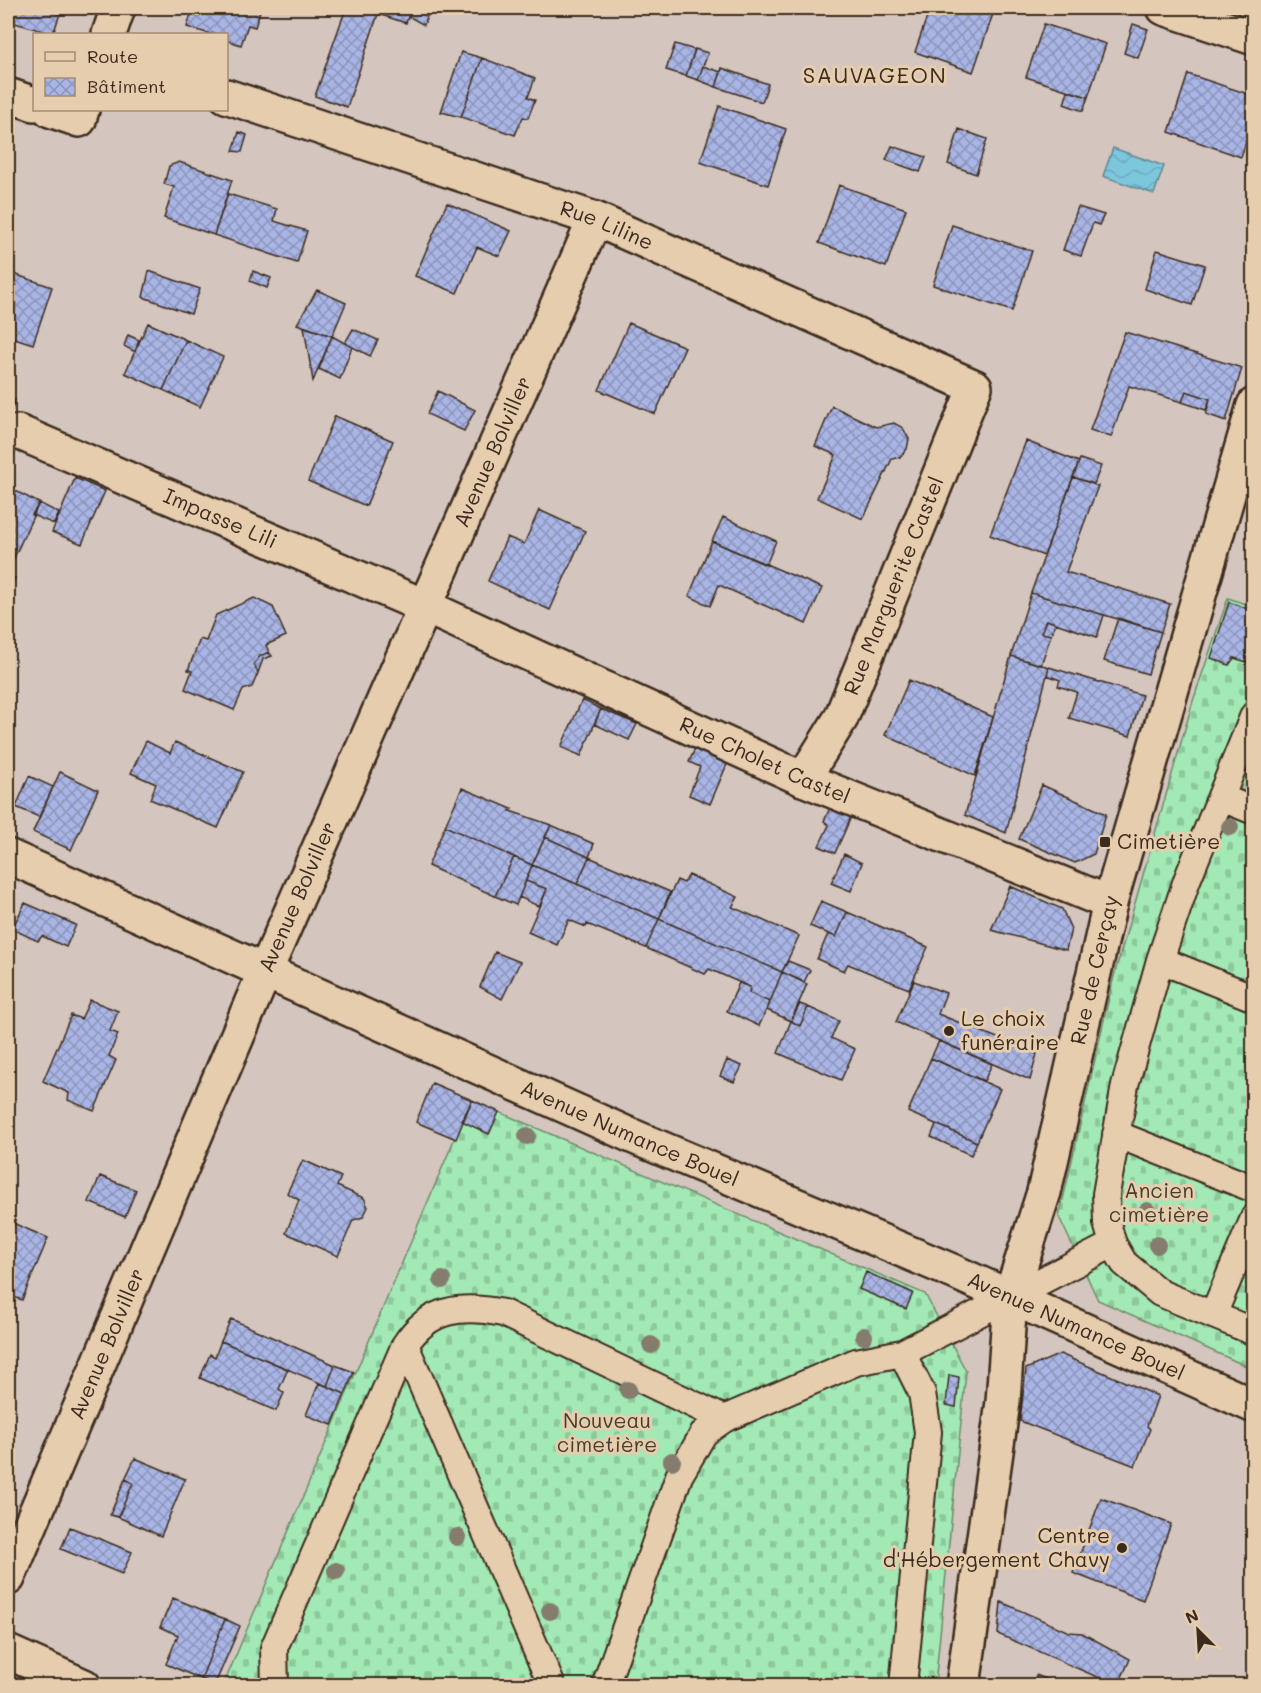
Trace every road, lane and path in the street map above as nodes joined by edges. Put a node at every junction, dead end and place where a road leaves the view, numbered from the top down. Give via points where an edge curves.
1 (118, 8) edge
2 (1164, 8) edge
3 (109, 33) edge
4 (1254, 38) edge
5 (8, 94) edge
6 (228, 97) edge
7 (33, 104) edge
8 (53, 111) edge
9 (82, 111) edge
10 (595, 219) junction
11 (975, 387) joint
12 (1254, 405) edge
13 (18, 432) dead end
14 (424, 606) junction
15 (1254, 715) edge
16 (803, 779) junction
17 (1222, 798) junction
18 (1254, 811) edge
19 (8, 856) edge
20 (1110, 903) junction
21 (1160, 960) junction
22 (266, 970) junction
23 (1254, 998) edge
24 (1116, 1134) junction
25 (1254, 1189) edge
26 (1254, 1218) edge
27 (1113, 1244) junction
28 (1010, 1298) junction
29 (1213, 1316) junction
30 (1254, 1332) edge
31 (405, 1345) junction
32 (902, 1353) junction
33 (1254, 1406) edge
34 (724, 1419) junction
35 (8, 1578) edge
36 (8, 1652) edge
37 (84, 1686) edge
38 (275, 1686) edge
39 (552, 1686) edge
40 (605, 1686) edge
41 (903, 1686) edge
42 (963, 1686) edge

1 - 3 street
2 - 4 street
5 - 7 street
6 - 10 street, Rue Liline
8 - 9 street via 79,120
10 - 11 street, Rue Liline
10 - 14 street, Avenue Bolviller
11 - 16 street, Rue Marguerite Castel via 841,718
12 - 20 street, Rue de Cerçay
13 - 14 street, Impasse Lili
14 - 16 street, Rue Cholet Castel
14 - 22 street, Avenue Bolviller
15 - 17 lane
16 - 20 street, Rue Cholet Castel
17 - 18 lane
17 - 21 lane via 1187,880
19 - 22 street, Avenue Numance Bouel
20 - 28 street, Rue de Cerçay via 1044,1192
21 - 23 lane
21 - 24 lane via 1134,1049
22 - 28 street, Avenue Numance Bouel via 632,1136
22 - 35 street, Avenue Bolviller
24 - 25 lane
24 - 27 lane via 1106,1194 1107,1223
26 - 29 lane
27 - 28 lane
27 - 29 lane via 1124,1263 1160,1293
28 - 32 lane
28 - 33 street, Avenue Numance Bouel
28 - 42 street, Rue de Cerçay via 1003,1402
29 - 30 lane
31 - 34 lane via 414,1330 458,1308 503,1313
31 - 38 lane via 274,1648
31 - 39 lane
32 - 34 lane via 856,1362
32 - 41 lane via 922,1393 928,1432
34 - 40 lane via 704,1433 679,1476
36 - 37 street

